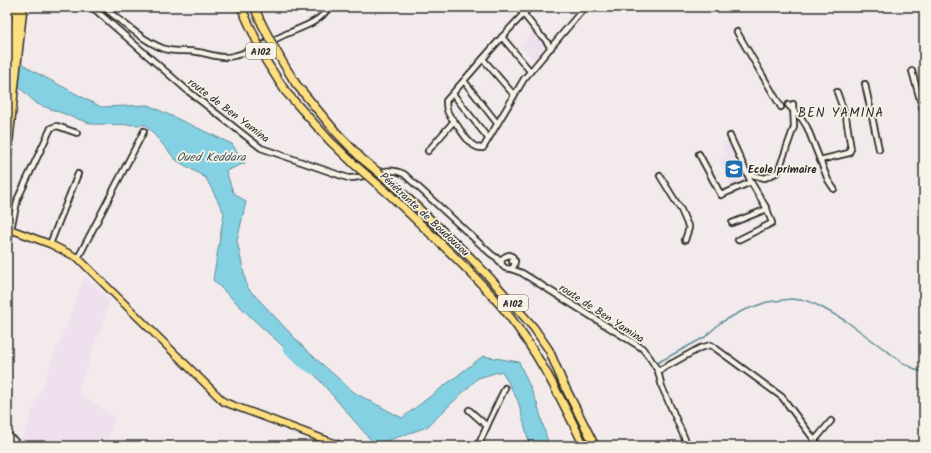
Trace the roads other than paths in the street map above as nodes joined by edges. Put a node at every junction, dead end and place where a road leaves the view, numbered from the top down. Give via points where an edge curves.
1 (17, 7) edge
2 (23, 7) edge
3 (92, 7) edge
4 (104, 7) edge
5 (241, 7) edge
6 (254, 7) edge
7 (329, 7) edge
8 (518, 7) edge
9 (530, 7) edge
10 (585, 7) edge
11 (524, 14) junction
12 (737, 32) dead end
13 (502, 37) junction
14 (16, 42) junction
15 (551, 48) junction
16 (483, 59) junction
17 (530, 71) junction
18 (912, 71) dead end
19 (464, 81) junction
20 (865, 84) dead end
21 (12, 89) junction
22 (837, 92) dead end
23 (452, 94) junction
24 (514, 95) junction
25 (7, 103) edge
26 (790, 104) dead end
27 (781, 107) dead end
28 (794, 111) junction
29 (924, 114) edge
30 (454, 121) junction
31 (497, 123) junction
32 (144, 131) dead end
33 (77, 133) dead end
34 (730, 136) dead end
35 (488, 138) junction
36 (880, 149) dead end
37 (428, 151) dead end
38 (699, 154) dead end
39 (7, 158) edge
40 (820, 160) junction
41 (78, 174) dead end
42 (748, 174) junction
43 (660, 176) dead end
44 (751, 182) junction
45 (834, 189) dead end
46 (767, 209) junction
47 (732, 223) dead end
48 (9, 229) edge
49 (685, 240) dead end
50 (738, 240) dead end
51 (50, 244) junction
52 (7, 246) edge
53 (491, 254) junction
54 (504, 256) junction
55 (78, 258) junction
56 (515, 263) junction
57 (501, 264) junction
58 (510, 269) junction
59 (522, 272) junction
60 (658, 371) junction
61 (505, 388) dead end
62 (469, 410) dead end
63 (831, 421) dead end
64 (487, 426) junction
65 (7, 434) edge
66 (815, 440) junction
67 (18, 446) edge
68 (342, 446) edge
69 (478, 446) edge
70 (584, 446) edge
71 (595, 446) edge
72 (688, 446) edge
73 (819, 446) edge

1 - 14 highway
2 - 14 highway
3 - 53 street, route de Ben Yamina via 188,91 261,148 348,178 359,178 387,170 399,171
4 - 7 street via 160,47 223,57 249,50 312,24 323,16
5 - 70 highway, Pénétrante de Boudouaou / A102, bridge via 266,61 286,92 330,141 464,266 507,313 545,371
6 - 71 highway, Pénétrante de Boudouaou / A102, bridge via 280,59 296,84 336,132 471,258 534,328 548,350
8 - 11 street
9 - 11 street
10 - 15 street
11 - 13 street
11 - 15 street
12 - 27 street
13 - 16 street
13 - 17 street
14 - 21 highway
15 - 17 street
16 - 19 street
16 - 24 street
17 - 24 street
18 - 29 street
19 - 23 street
19 - 31 street
20 - 36 street
21 - 25 highway
21 - 39 highway
22 - 40 street via 846,117 851,149 849,153
23 - 30 street via 446,101 446,109
23 - 35 street
24 - 31 street
26 - 28 street
28 - 40 street via 807,127
28 - 42 street via 794,127 778,172 765,178
30 - 35 street via 473,146 483,148
30 - 37 street
31 - 35 street
32 - 55 street
33 - 48 street via 57,126 51,128 18,198
34 - 42 street
38 - 44 street via 720,195
40 - 45 street
41 - 51 street
42 - 44 street
43 - 49 street via 689,228
44 - 46 street
46 - 47 street
46 - 50 street via 772,223
48 - 51 main road
48 - 52 street
51 - 55 main road
53 - 54 street
53 - 57 street, route de Ben Yamina
54 - 56 street, route de Ben Yamina via 512,256
54 - 57 street
55 - 68 main road via 224,402
56 - 58 street
56 - 59 street, route de Ben Yamina
57 - 58 street, route de Ben Yamina
58 - 59 street, route de Ben Yamina
59 - 60 street, route de Ben Yamina via 642,348
60 - 66 street via 700,348 711,345 782,396
60 - 72 street, route de Ben Yamina via 662,387
61 - 64 street
62 - 64 street
63 - 66 street
64 - 69 street
65 - 67 street
66 - 73 street

